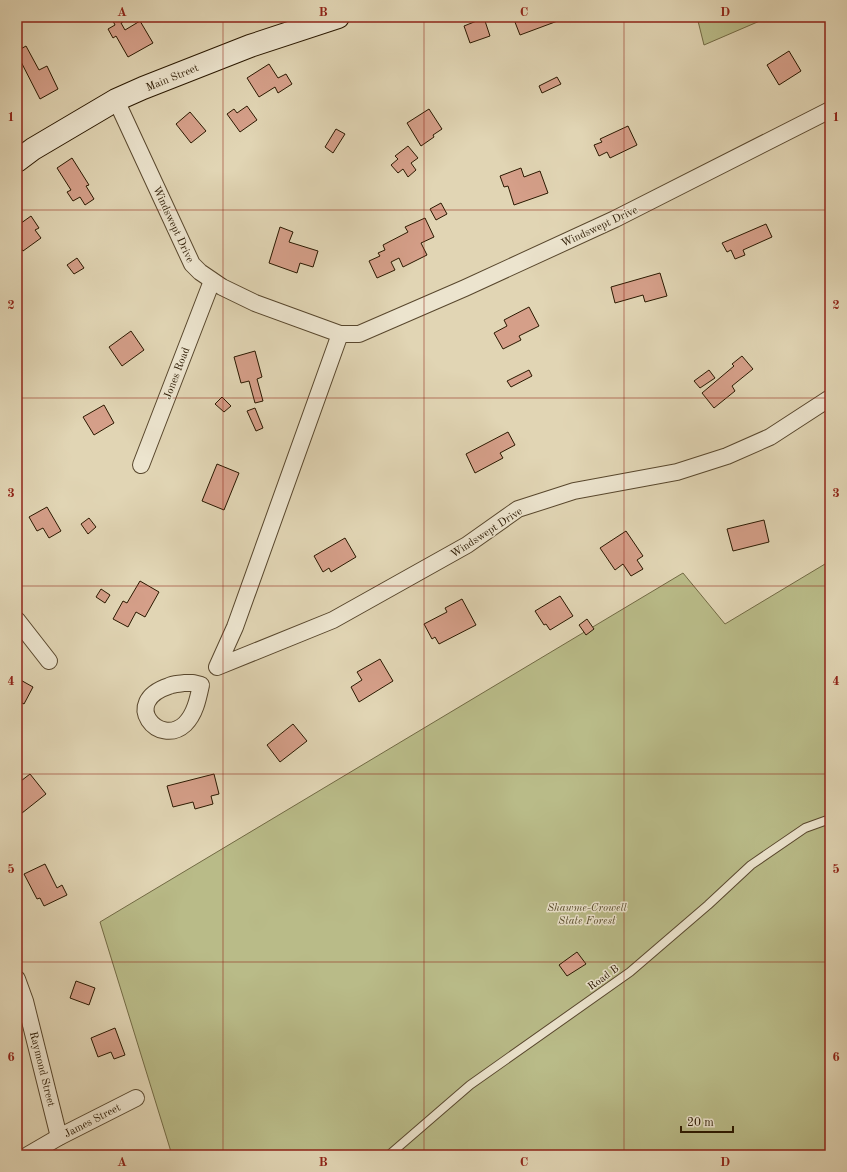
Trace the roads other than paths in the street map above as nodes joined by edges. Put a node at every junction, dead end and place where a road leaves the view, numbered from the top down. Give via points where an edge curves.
1 (338, 17) edge
2 (116, 100) junction
3 (830, 110) edge
4 (17, 161) edge
5 (212, 281) junction
6 (340, 334) junction
7 (830, 398) edge
8 (141, 465) dead end
9 (17, 620) edge
10 (50, 661) dead end
11 (217, 667) junction
12 (201, 685) dead end
13 (830, 818) edge
14 (17, 979) edge
15 (136, 1098) dead end
16 (59, 1137) junction
17 (28, 1155) edge
18 (389, 1155) edge

1 - 2 main road, Main Street via 250,46
2 - 4 main road, Main Street
2 - 5 street, Windswept Drive via 192,264
3 - 6 street, Windswept Drive via 615,219 465,288 359,334
5 - 6 street, Windswept Drive via 255,303
5 - 8 street, Jones Road
6 - 11 street, Windswept Drive via 235,627
7 - 11 street, Windswept Drive via 770,437 727,456 677,472 574,491 518,509 467,545 333,620
9 - 10 street
11 - 12 street, Windswept Drive
13 - 18 lane, Road B via 805,828 751,865 630,972 470,1085
14 - 16 street, Raymond Street via 26,1001
15 - 16 street, James Street
16 - 17 street, James Street

